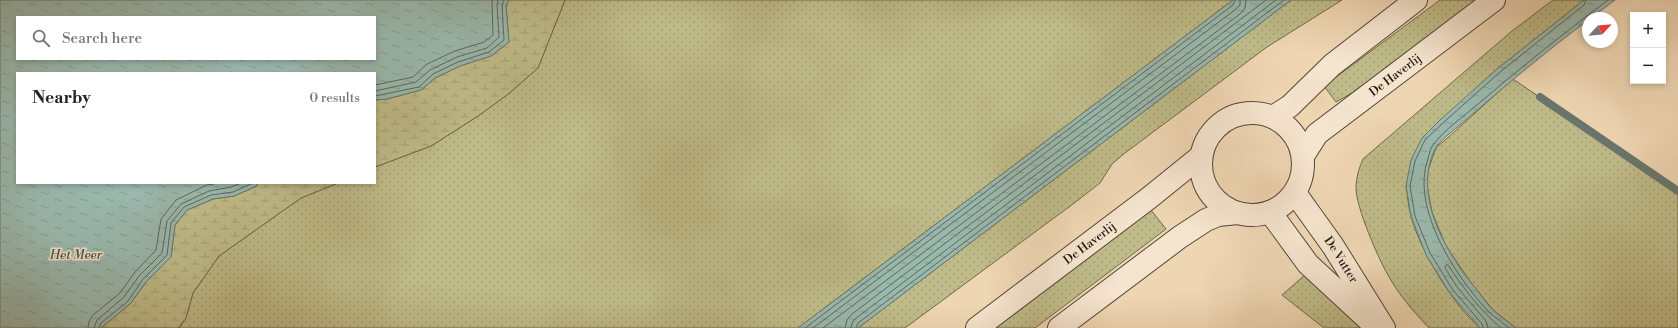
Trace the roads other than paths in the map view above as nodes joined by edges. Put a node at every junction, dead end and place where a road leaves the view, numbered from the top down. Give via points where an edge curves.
1 (1416, 0) edge
2 (1494, 0) edge
3 (1273, 117) junction
4 (1201, 156) junction
5 (1303, 156) junction
6 (1295, 193) junction
7 (1270, 212) junction
8 (1238, 214) junction
9 (977, 328) edge
10 (1060, 328) edge
11 (1376, 328) edge
12 (1384, 328) edge

1 - 3 street via 1332,65 1290,106
2 - 5 street, De Haverlij via 1317,134
3 - 4 street via 1258,113 1242,113 1228,119 1215,128 1206,141
3 - 5 street via 1288,126 1298,140
4 - 8 street via 1202,175 1209,192 1222,205
4 - 9 street, De Haverlij
5 - 6 street via 1302,176
6 - 7 street via 1284,205
6 - 12 street, De Vutter via 1333,246
7 - 8 street
7 - 11 street, De Vutter via 1308,264
8 - 10 street via 1218,215 1206,220

